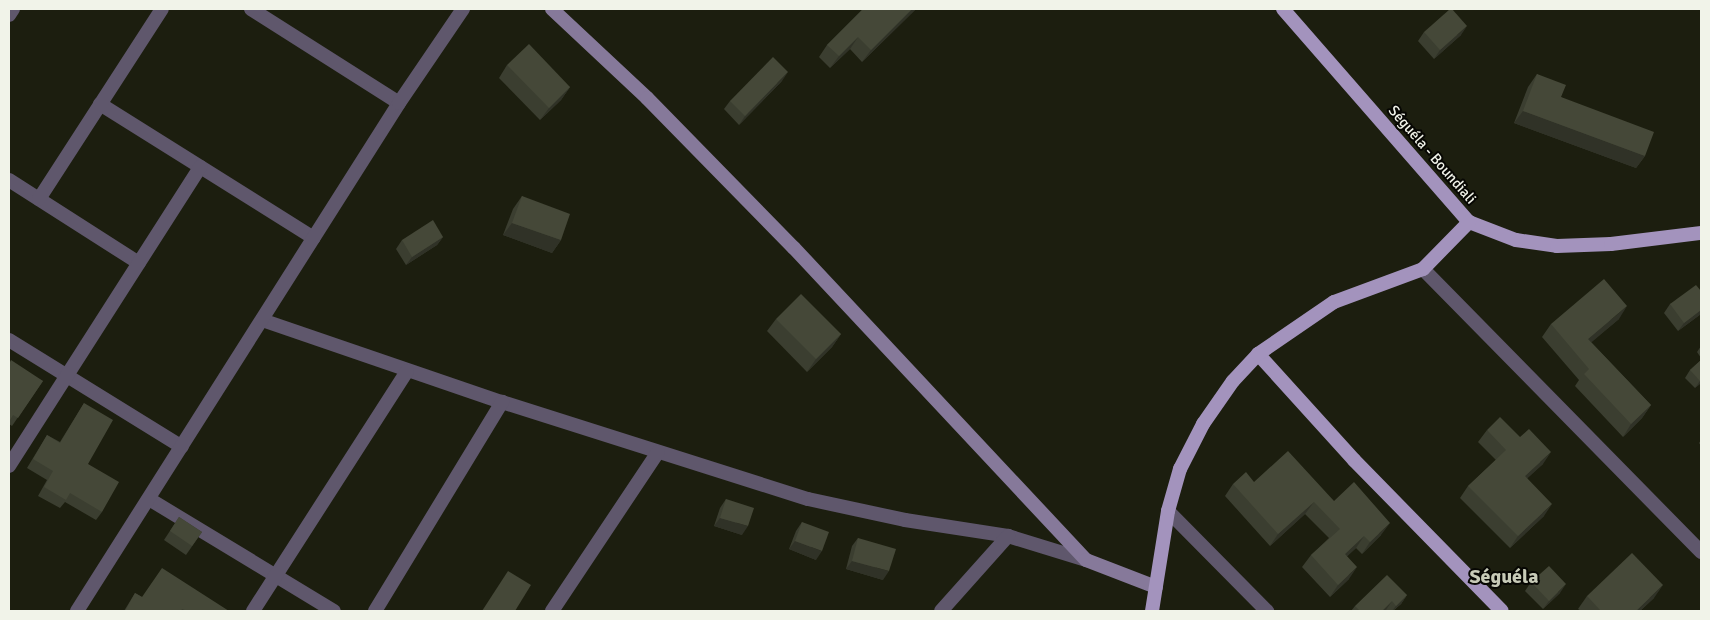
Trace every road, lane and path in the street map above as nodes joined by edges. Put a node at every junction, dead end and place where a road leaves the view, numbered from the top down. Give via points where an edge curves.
1 (13, 9) edge
2 (162, 9) edge
3 (251, 9) edge
4 (463, 9) edge
5 (552, 9) edge
6 (1283, 9) edge
7 (9, 15) edge
8 (100, 104) junction
9 (399, 104) junction
10 (200, 167) junction
11 (9, 180) edge
12 (39, 199) junction
13 (1469, 222) junction
14 (1701, 233) edge
15 (314, 238) junction
16 (139, 262) junction
17 (1423, 269) junction
18 (262, 320) junction
19 (9, 340) edge
20 (1258, 354) junction
21 (408, 371) junction
22 (67, 375) junction
23 (502, 402) junction
24 (182, 447) junction
25 (658, 452) junction
26 (9, 466) edge
27 (149, 499) junction
28 (1168, 511) junction
29 (1008, 536) junction
30 (1701, 552) edge
31 (1086, 560) junction
32 (275, 578) junction
33 (1156, 587) junction
34 (78, 611) edge
35 (253, 611) edge
36 (334, 611) edge
37 (375, 611) edge
38 (552, 611) edge
39 (941, 611) edge
40 (1152, 611) edge
41 (1267, 611) edge
42 (1502, 611) edge

1 - 7 street
2 - 8 street
3 - 9 street
4 - 9 street
5 - 31 main road via 647,98 794,248
6 - 13 main road, Séguéla - Boundiali
8 - 10 street
8 - 12 street
9 - 15 street
10 - 15 street
10 - 16 street
11 - 12 street
12 - 16 street
13 - 14 main road via 1516,240 1557,246 1611,244
13 - 17 main road, Séguéla - Boundiali
15 - 18 street
16 - 22 street
17 - 20 main road, Séguéla - Boundiali via 1334,302
17 - 30 street
18 - 21 street
18 - 24 street
19 - 22 street
20 - 28 main road, Séguéla - Boundiali via 1233,381 1202,424 1180,470
20 - 42 main road via 1354,460
21 - 23 street
21 - 32 street
22 - 24 street
22 - 26 street
23 - 25 street
23 - 37 street
24 - 27 street
25 - 29 street via 808,499 905,520
25 - 38 street
27 - 32 street
27 - 34 street
28 - 33 main road, Séguéla - Boundiali
28 - 41 street
29 - 31 street
29 - 39 street
31 - 33 main road
32 - 35 street
32 - 36 street
33 - 40 main road, Séguéla - Boundiali

